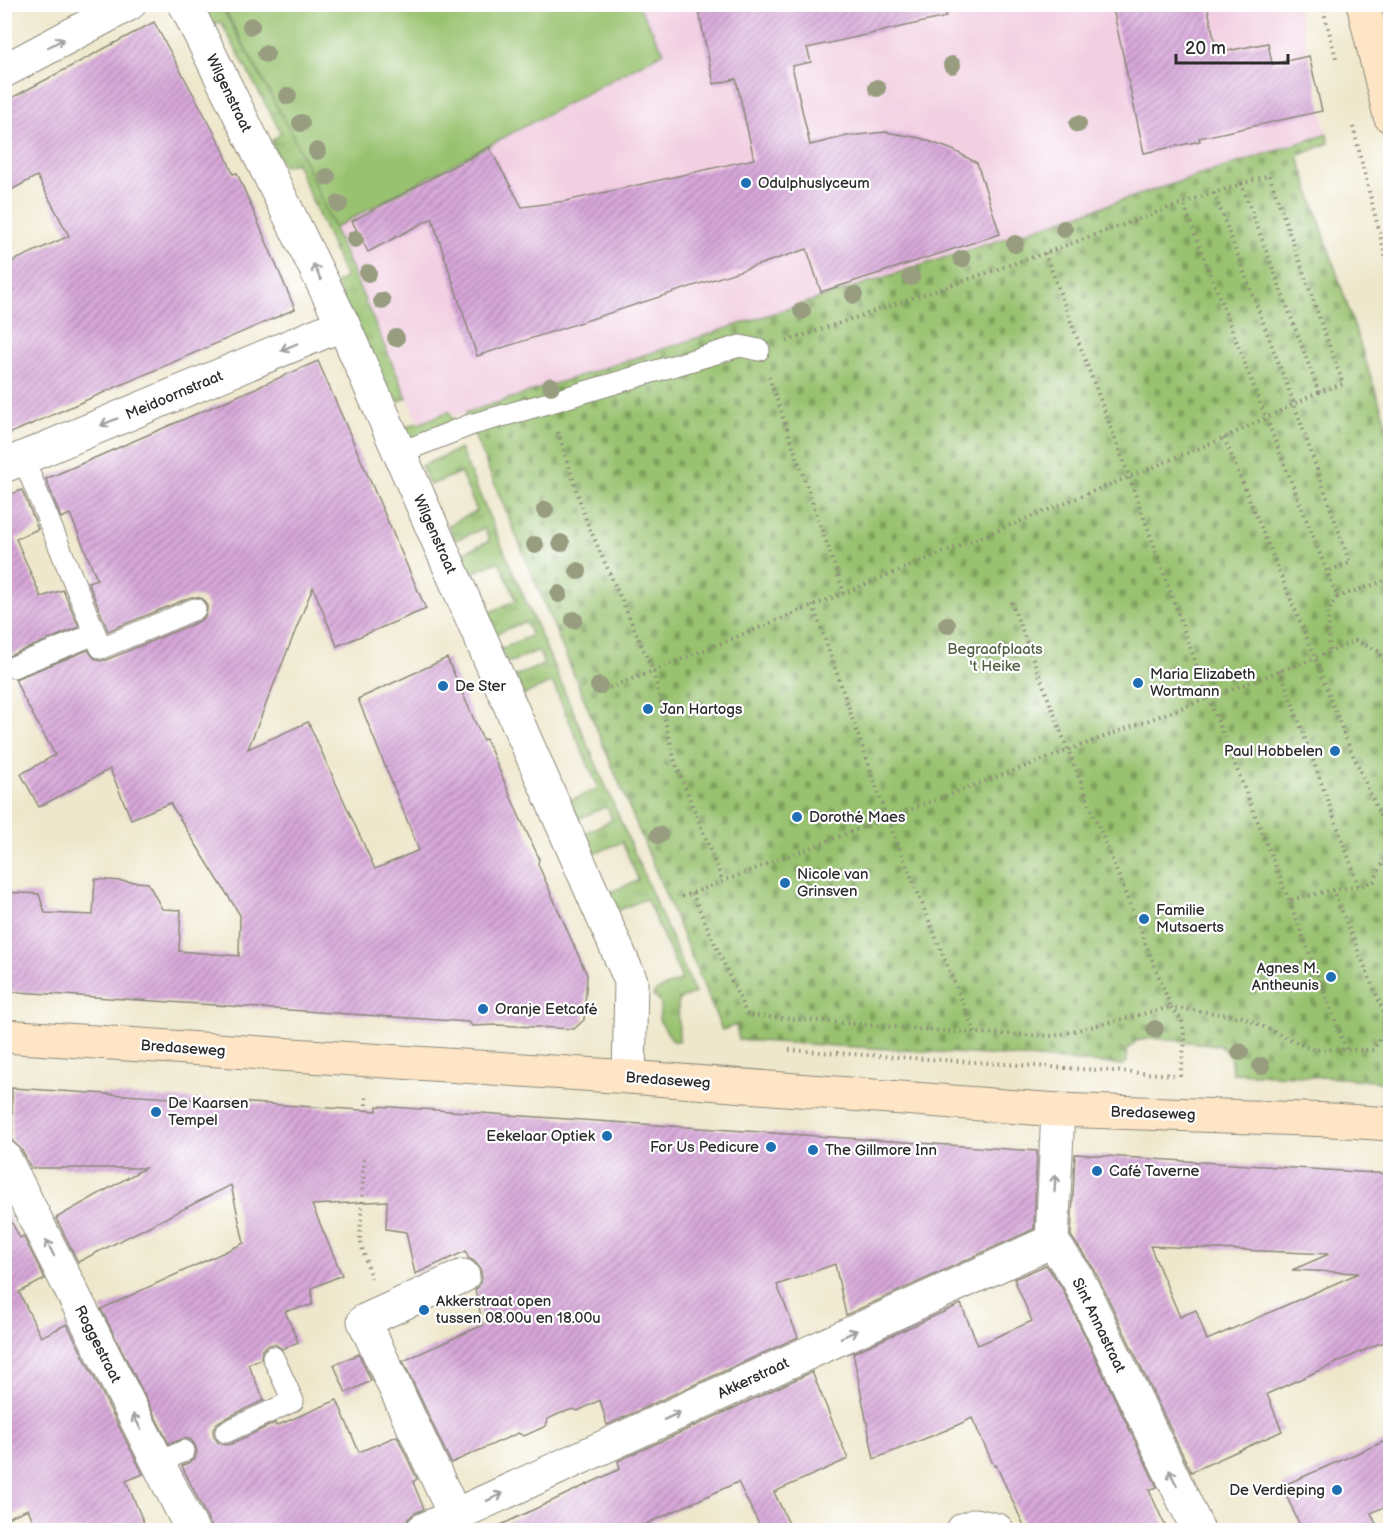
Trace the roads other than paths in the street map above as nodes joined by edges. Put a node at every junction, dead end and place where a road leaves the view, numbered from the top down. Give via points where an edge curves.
1 (129, 4) edge
2 (185, 4) edge
3 (1363, 4) edge
4 (4, 70) edge
5 (1390, 116) edge
6 (343, 324) junction
7 (759, 350) road end
8 (399, 453) junction
9 (14, 462) edge
10 (195, 609) dead end
11 (95, 634) junction
12 (13, 667) dead end
13 (4, 1036) edge
14 (629, 1077) junction
15 (1058, 1110) junction
16 (1390, 1110) edge
17 (1332, 1120) junction
18 (1390, 1124) edge
19 (4, 1157) edge
20 (1052, 1241) junction
21 (463, 1276) dead end
22 (273, 1358) dead end
23 (226, 1431) dead end
24 (455, 1516) junction
25 (192, 1530) edge
26 (423, 1530) edge
27 (963, 1530) edge
28 (997, 1530) edge
29 (1198, 1530) edge

4 -> 1 street
6 -> 2 street, Wilgenstraat
3 - 5 street
6 - 8 street, Wilgenstraat
6 -> 9 street, Meidoornstraat
7 - 8 lane via 740,346 470,425
8 - 14 street, Wilgenstraat via 631,981
9 - 11 lane
10 - 11 lane via 101,648
11 - 12 lane
13 - 14 street, Bredaseweg
14 - 15 street, Bredaseweg
15 - 17 street, Bredaseweg
20 -> 15 street
16 - 17 street, Bredaseweg
17 - 18 street, Bredaseweg
25 -> 19 street, Roggestraat via 171,1457
24 -> 20 street, Akkerstraat
29 -> 20 street, Sint Annastraat via 1077,1277
21 - 24 street via 364,1321
22 - 23 lane via 292,1401
24 - 26 street, Akkerstraat
27 - 28 street via 976,1525

